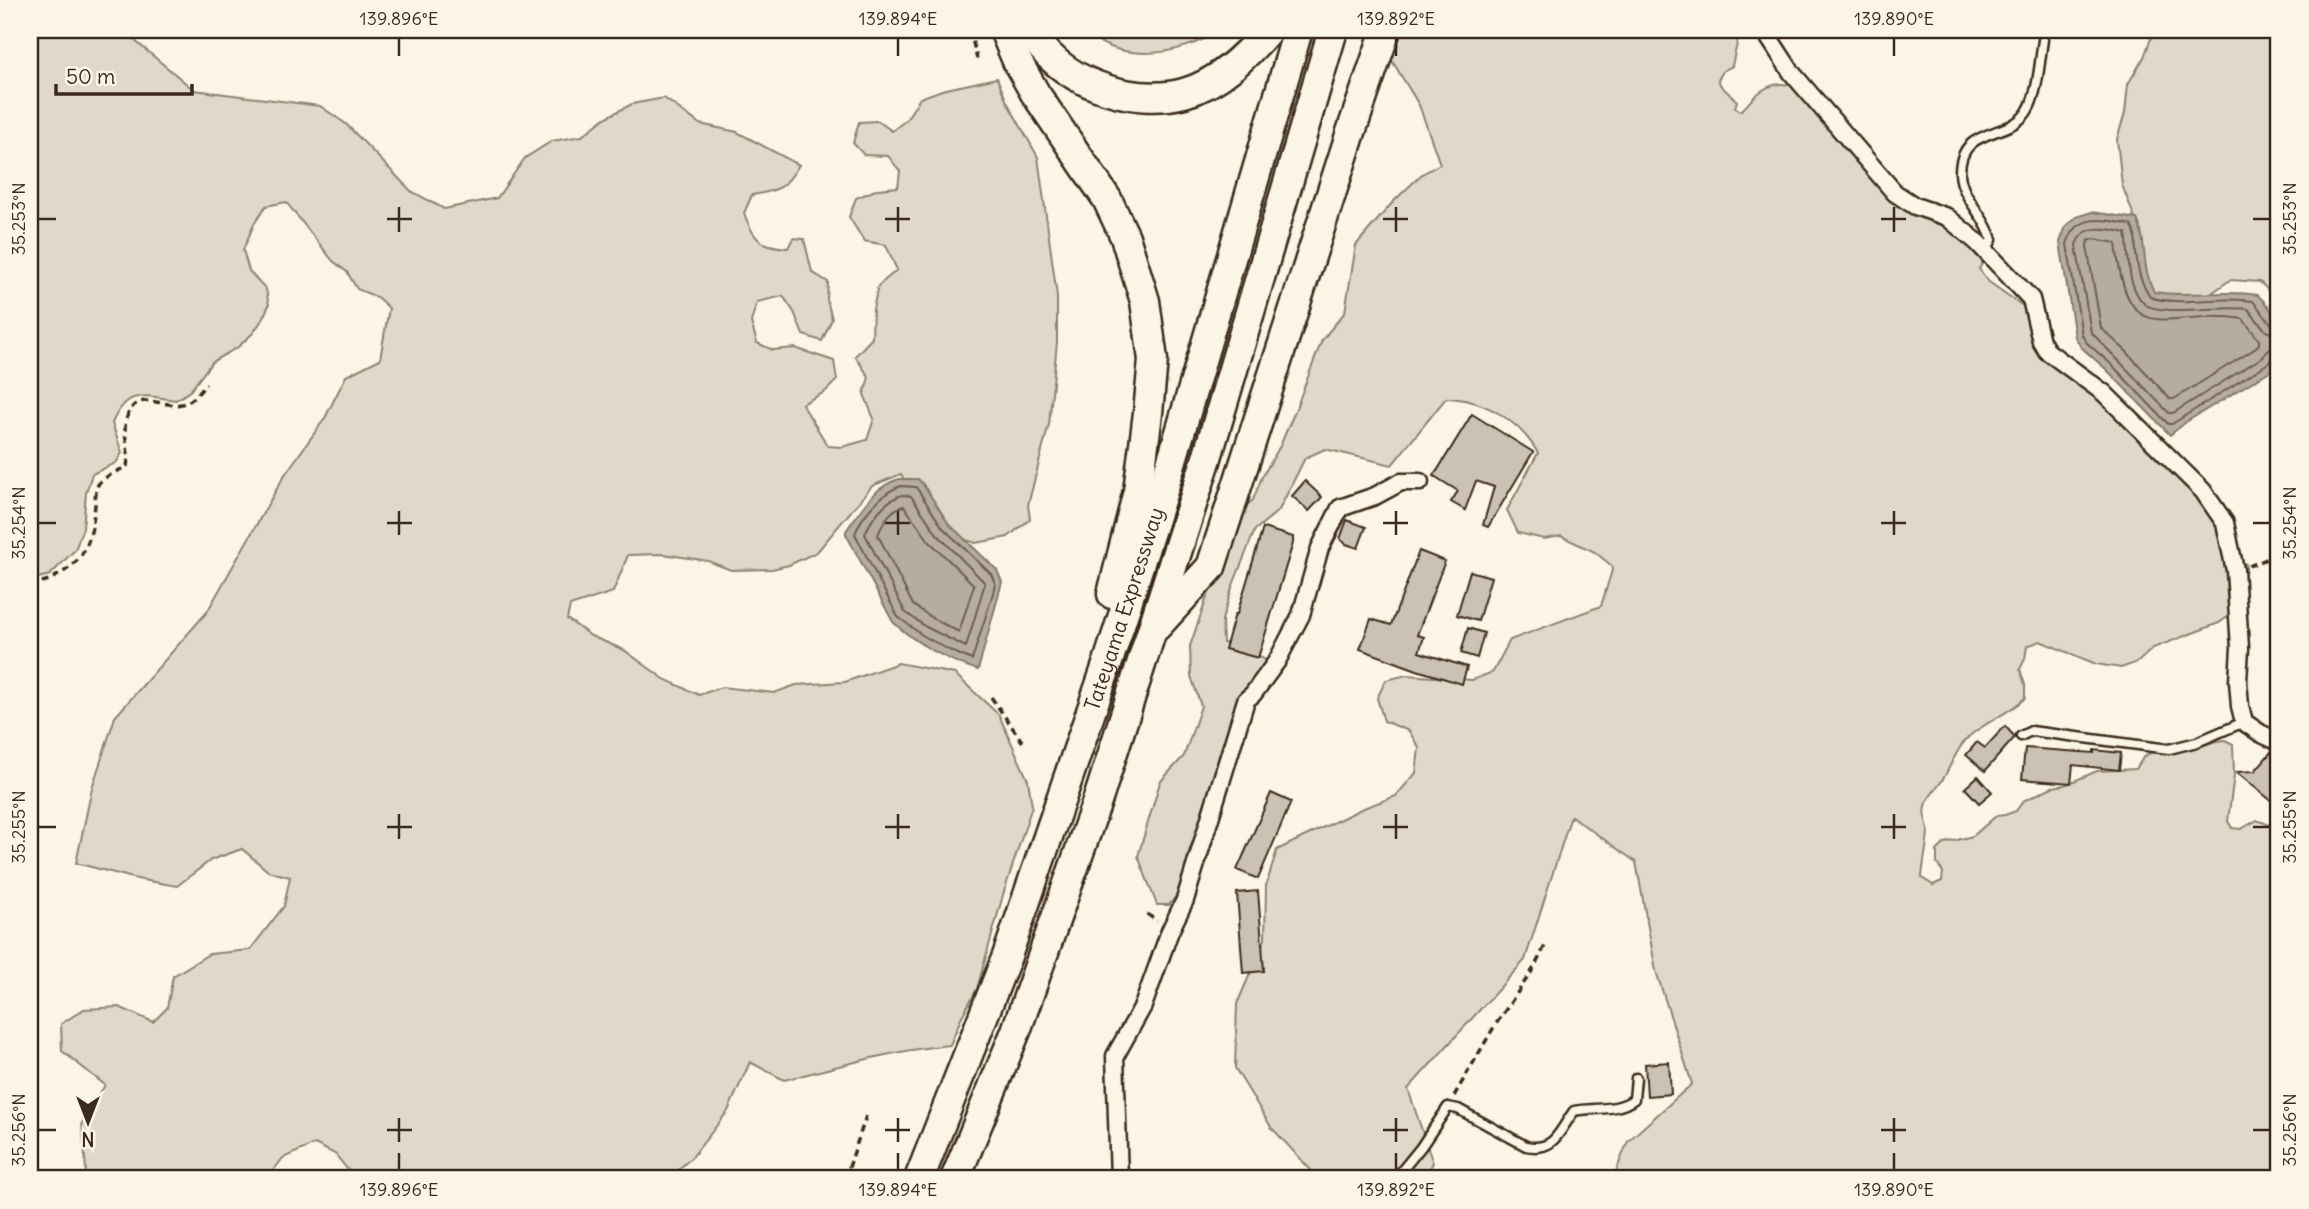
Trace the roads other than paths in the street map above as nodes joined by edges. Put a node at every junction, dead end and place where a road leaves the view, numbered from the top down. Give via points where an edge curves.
1 (1004, 30) edge
2 (1031, 30) edge
3 (1268, 30) edge
4 (1298, 30) edge
5 (1333, 30) edge
6 (1387, 30) edge
7 (1767, 31) edge
8 (2043, 40) dead end
9 (1985, 251) junction
10 (1420, 482) dead end
11 (1152, 632) junction
12 (2244, 722) junction
13 (2021, 736) dead end
14 (2279, 742) edge
15 (1052, 827) junction
16 (1636, 1078) dead end
17 (919, 1179) edge
18 (955, 1179) edge
19 (1119, 1179) edge
20 (1395, 1179) edge

1 - 15 highway via 1035,93 1107,199 1125,237 1145,301 1153,360 1138,491
2 - 3 highway via 1051,58 1072,75 1100,88 1158,96 1184,93 1209,83 1251,50
4 - 15 highway, Tateyama Expressway via 1163,494
5 - 11 highway, Tateyama Expressway
6 - 11 highway via 1210,567
7 - 9 street via 1792,73 1895,193 1947,217
8 - 9 lane via 2029,108 2015,124 1971,142 1963,156 1962,185 1989,227 1992,240
9 - 12 street via 2031,299 2047,351 2104,393 2203,491 2225,523 2235,570 2238,681
10 - 19 street via 1401,482 1340,508 1320,548 1301,615 1277,661 1246,700 1185,900 1143,1006 1115,1056
11 - 18 highway, Tateyama Expressway via 1016,1031
12 - 13 lane via 2169,749 2031,732
12 - 14 street
15 - 17 highway, Tateyama Expressway
16 - 20 lane via 1634,1099 1628,1104 1574,1111 1554,1140 1537,1148 1448,1107

